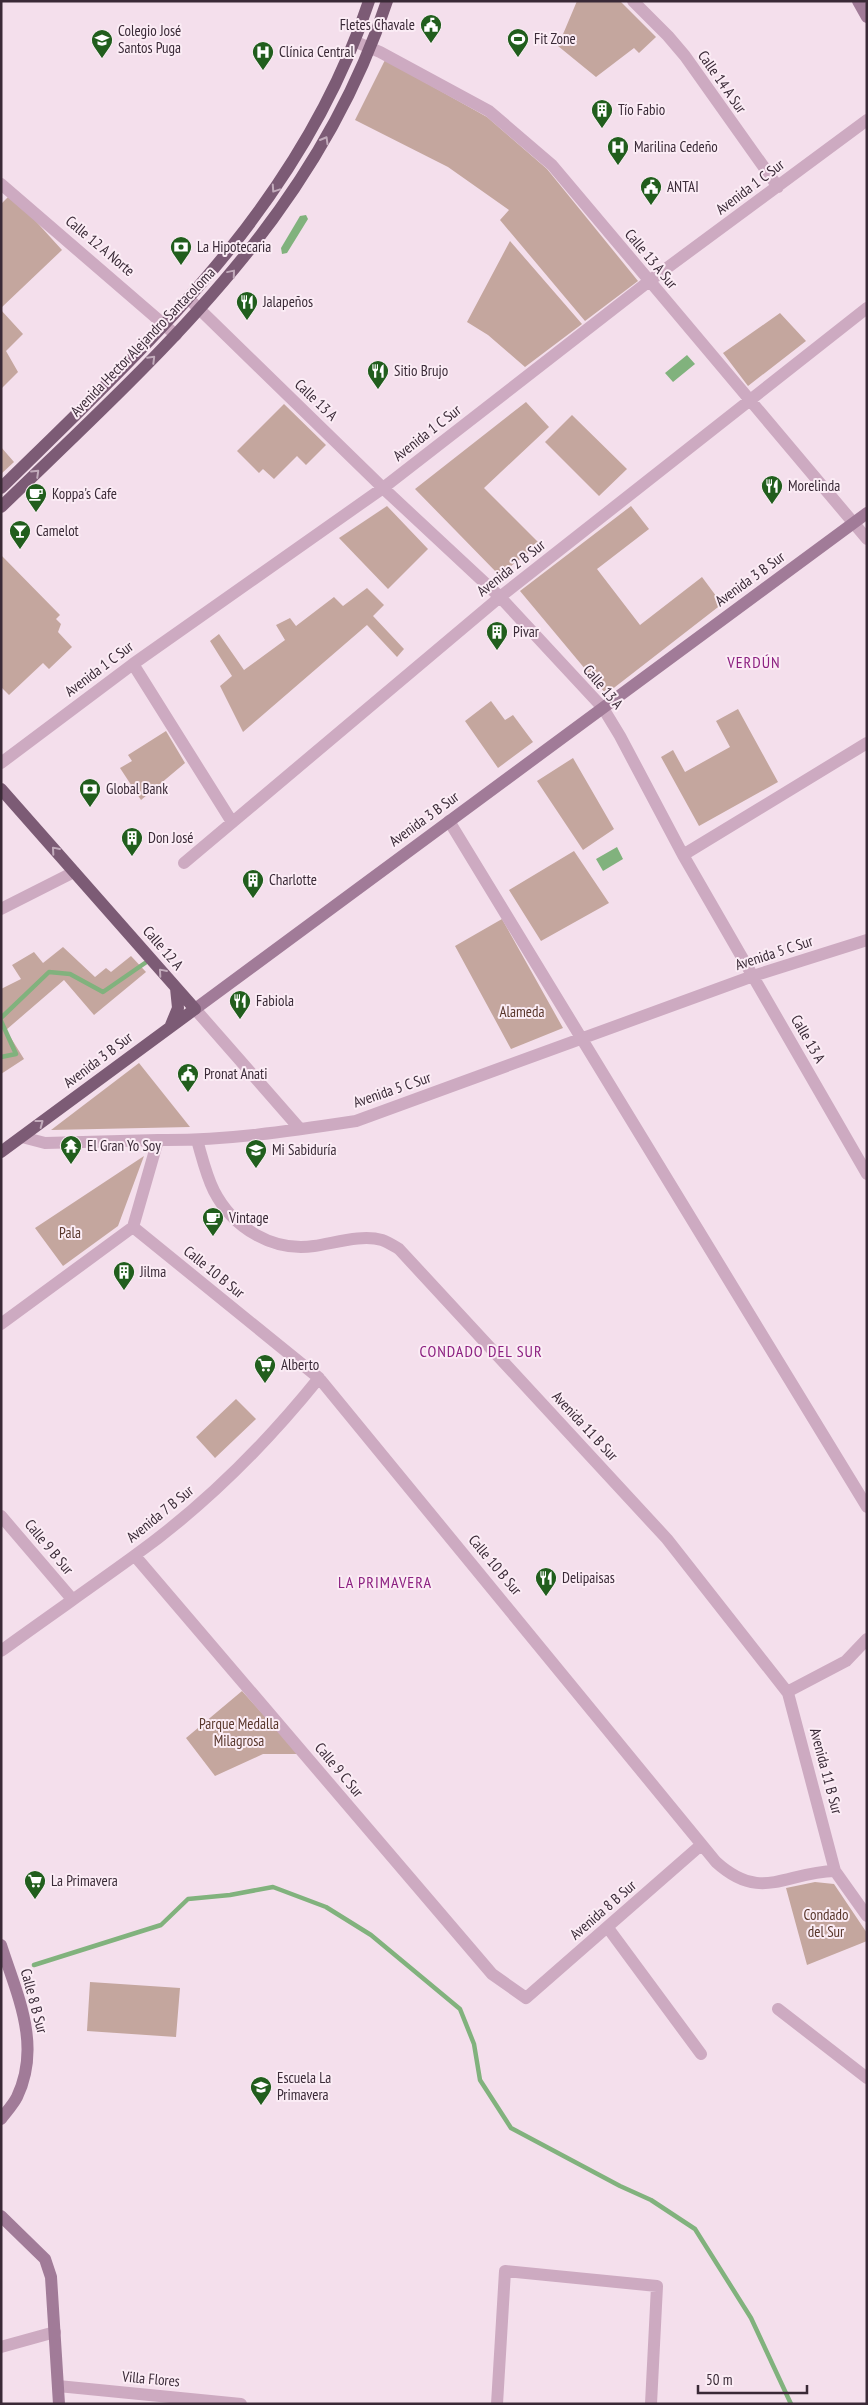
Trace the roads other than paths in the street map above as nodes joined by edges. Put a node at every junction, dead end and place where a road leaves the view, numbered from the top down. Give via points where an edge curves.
1 (369, 1) edge
2 (386, 1) edge
3 (634, 1) edge
4 (858, 1) edge
5 (867, 17) edge
6 (356, 42) junction
7 (372, 48) junction
8 (867, 120) edge
9 (1, 184) edge
10 (778, 187) junction
11 (648, 282) junction
12 (189, 299) junction
13 (867, 308) edge
14 (200, 309) junction
15 (166, 325) junction
16 (176, 335) junction
17 (750, 399) junction
18 (1, 488) edge
19 (383, 488) junction
20 (1, 506) edge
21 (867, 513) edge
22 (854, 523) junction
23 (867, 539) edge
24 (500, 597) junction
25 (133, 664) junction
26 (603, 708) junction
27 (867, 743) edge
28 (1, 763) edge
29 (1, 789) edge
30 (450, 821) junction
31 (232, 822) junction
32 (684, 855) junction
33 (184, 863) dead end
34 (74, 872) junction
35 (1, 909) edge
36 (867, 940) edge
37 (753, 976) junction
38 (176, 988) junction
39 (195, 1008) junction
40 (170, 1027) junction
41 (582, 1038) junction
42 (300, 1129) junction
43 (22, 1137) junction
44 (158, 1140) junction
45 (197, 1140) junction
46 (1, 1152) edge
47 (867, 1174) edge
48 (133, 1227) junction
49 (1, 1324) edge
50 (319, 1378) junction
51 (863, 1494) edge
52 (867, 1507) edge
53 (1, 1516) edge
54 (135, 1556) junction
55 (72, 1599) junction
56 (867, 1639) edge
57 (1, 1651) edge
58 (787, 1692) junction
59 (701, 1845) junction
60 (834, 1872) junction
61 (867, 1916) edge
62 (608, 1928) junction
63 (1, 1945) edge
64 (526, 1998) joint
65 (778, 2009) dead end
66 (701, 2054) dead end
67 (867, 2078) edge
68 (1, 2119) edge
69 (1, 2216) edge
70 (55, 2332) junction
71 (1, 2347) edge
72 (58, 2386) junction
73 (59, 2404) edge
74 (241, 2404) edge
75 (497, 2404) edge
76 (651, 2404) edge

1 - 6 main road, Avenida Hector Alejandro Santacoloma
2 - 7 main road, Avenida Hector Alejandro Santacoloma
3 - 10 street, Calle 14 A Sur via 685,56
4 - 5 street
6 - 7 street, Calle 13 A Sur
6 -> 12 main road, Avenida Hector Alejandro Santacoloma via 278,186 227,255
7 - 11 street, Calle 13 A Sur via 489,111 522,138 552,165
14 -> 7 main road, Avenida Hector Alejandro Santacoloma via 247,254 300,182 342,110
8 - 10 street, Avenida 1 C Sur
9 - 15 street, Calle 12 A Norte
10 - 11 street, Avenida 1 C Sur
11 - 17 street, Calle 13 A Sur
11 - 19 street, Avenida 1 C Sur
12 - 14 street, Calle 13 A
12 - 15 main road, Avenida Hector Alejandro Santacoloma
13 - 17 street, Avenida 2 B Sur
14 - 16 main road, Avenida Hector Alejandro Santacoloma
14 - 19 street, Calle 13 A
15 - 16 street, Calle 12 A Norte
15 - 18 main road, Avenida Hector Alejandro Santacoloma
20 -> 16 main road, Avenida Hector Alejandro Santacoloma
17 - 22 street, Calle 13 A Sur
17 - 24 street, Avenida 2 B Sur
19 - 24 street, Calle 13 A
19 - 25 street, Avenida 1 C Sur
21 - 22 street, Avenida 3 B Sur
22 - 23 street, Calle 13 A Sur
22 - 26 street, Avenida 3 B Sur
24 - 26 street, Calle 13 A
24 - 31 street, Avenida 2 B Sur
25 - 28 street, Avenida 1 C Sur
25 - 31 street
26 - 30 street, Avenida 3 B Sur
26 - 32 street, Calle 13 A
27 - 32 street
34 -> 29 main road, Calle 12 A
30 - 39 street, Avenida 3 B Sur
30 - 41 street
31 - 33 street, Avenida 2 B Sur
32 - 37 street, Calle 13 A
34 - 35 street
38 -> 34 main road, Calle 12 A
36 - 37 street, Avenida 5 C Sur
37 - 41 street, Avenida 5 C Sur
37 - 47 street, Calle 13 A
38 - 39 main road, Calle 12 A
38 - 40 main road via 178,1008
39 - 40 main road, Avenida 3 B Sur
39 - 42 street, Calle 12 A
43 -> 40 main road, Avenida 3 B Sur
41 - 42 street, Avenida 5 C Sur via 356,1121
41 - 51 street
42 - 45 street, Avenida 5 C Sur
43 - 44 street, Avenida 5 C Sur via 45,1144
43 - 46 main road, Avenida 3 B Sur
44 - 45 street, Avenida 5 C Sur
44 - 48 street
45 - 58 street, Avenida 11 B Sur via 208,1178 222,1204 247,1229 263,1239 300,1248 350,1240 382,1240 399,1249 667,1539
48 - 49 street
48 - 50 street, Calle 10 B Sur
50 - 54 street, Avenida 7 B Sur via 281,1425 232,1475
50 - 59 street, Calle 10 B Sur
51 - 52 street
53 - 55 street, Calle 9 B Sur
54 - 55 street, Avenida 7 B Sur
54 - 64 street, Calle 9 C Sur via 492,1974
55 - 57 street, Avenida 7 B Sur
56 - 58 street via 846,1661
58 - 60 street, Avenida 11 B Sur
59 - 60 street, Calle 10 B Sur via 730,1874 755,1884
59 - 62 street, Avenida 8 B Sur
60 - 61 street
62 - 64 street, Avenida 8 B Sur
62 - 66 street
63 - 68 street, Calle 8 B Sur via 28,2032 28,2062 17,2097
65 - 67 street
69 - 70 street via 45,2259 51,2277
70 - 71 street
70 - 72 street
72 - 73 street
72 - 74 street, Villa Flores
75 - 76 street via 505,2271 657,2286

